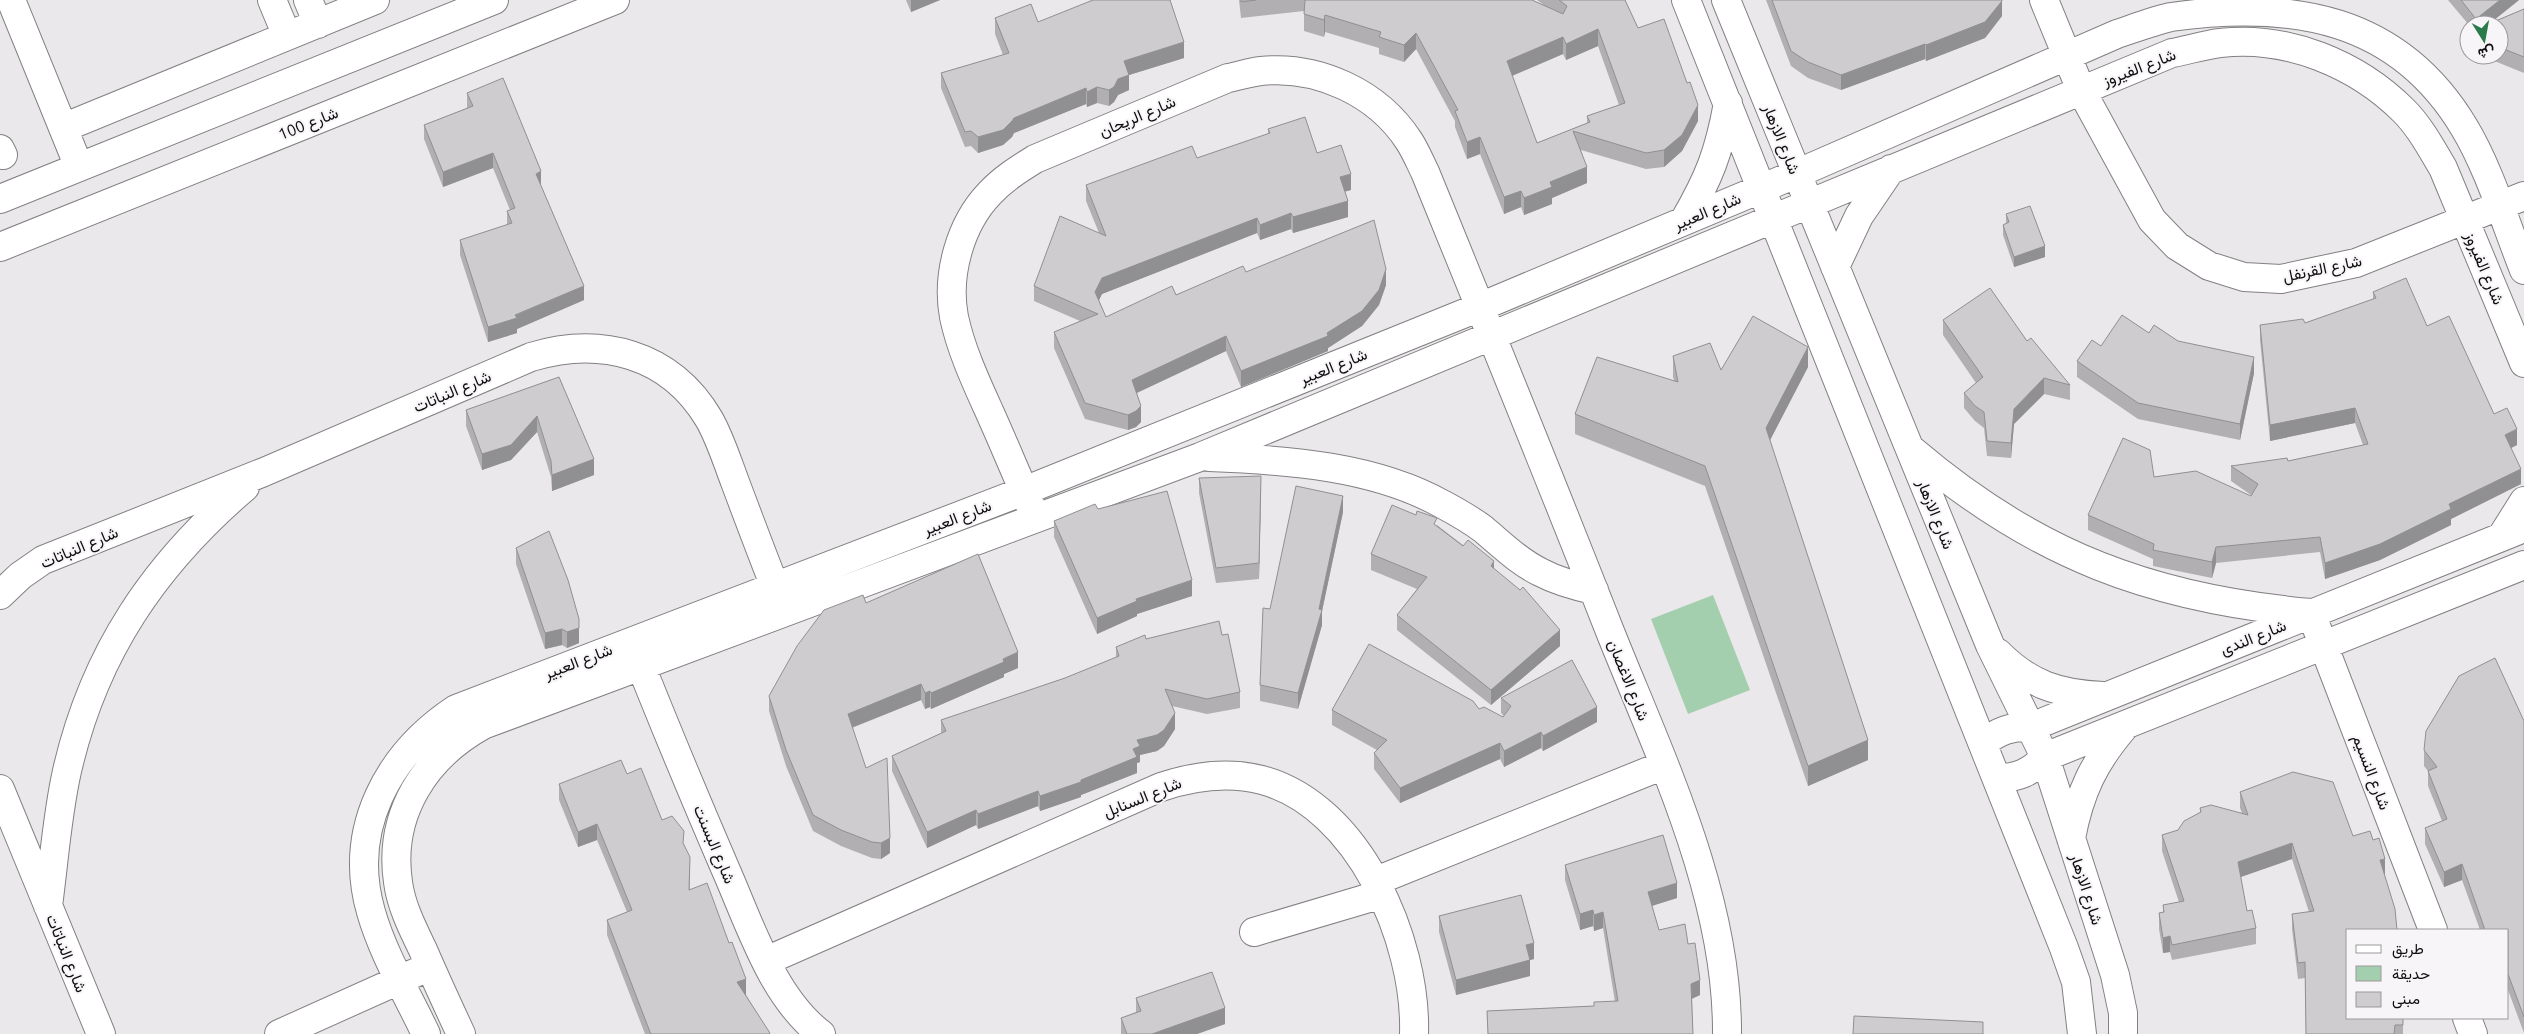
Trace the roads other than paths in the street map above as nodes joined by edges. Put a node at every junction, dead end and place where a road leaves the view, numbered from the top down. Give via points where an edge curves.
1 (11, 0) edge
2 (272, 0) edge
3 (375, 0) edge
4 (494, 0) edge
5 (615, 0) edge
6 (1686, 0) edge
7 (1726, 0) edge
8 (2044, 0) edge
9 (313, 12) edge
10 (286, 36) junction
11 (2065, 56) junction
12 (2081, 90) junction
13 (1728, 103) junction
14 (63, 128) junction
15 (79, 167) junction
16 (1891, 169) junction
17 (1796, 174) junction
18 (1762, 188) junction
19 (2524, 196) edge
20 (0, 199) edge
21 (1808, 203) junction
22 (2499, 207) junction
23 (1774, 218) junction
24 (1684, 221) junction
25 (2465, 221) junction
26 (0, 247) edge
27 (1835, 267) junction
28 (2524, 270) edge
29 (1480, 306) junction
30 (1492, 336) junction
31 (2524, 363) edge
32 (1910, 449) junction
33 (1200, 457) junction
34 (264, 472) junction
35 (1024, 491) junction
36 (2524, 501) edge
37 (1036, 518) junction
38 (2513, 532) edge
39 (2524, 565) edge
40 (775, 586) junction
41 (1594, 590) junction
42 (0, 595) edge
43 (785, 613) junction
44 (2312, 613) junction
45 (632, 641) junction
46 (1990, 645) junction
47 (2324, 645) junction
48 (642, 666) junction
49 (2107, 696) junction
50 (2126, 725) junction
51 (2031, 727) junction
52 (1983, 743) junction
53 (2045, 757) junction
54 (1664, 765) junction
55 (1998, 779) junction
56 (0, 789) edge
57 (2071, 839) junction
58 (1379, 888) junction
59 (48, 906) junction
60 (2433, 929) edge
61 (1254, 932) dead end
62 (766, 961) junction
63 (430, 966) junction
64 (400, 979) junction
65 (2467, 1019) edge
66 (101, 1034) edge
67 (279, 1034) edge
68 (426, 1034) edge
69 (461, 1034) edge
70 (821, 1034) edge
71 (1414, 1034) edge
72 (1727, 1034) edge
73 (2082, 1034) edge
74 (2123, 1034) edge
75 (2473, 1034) edge

1 - 14 street
2 - 10 street
3 - 9 street
4 - 15 street
5 - 26 street, شارع 100
6 - 13 street
7 - 17 street, شارع الازهار
8 - 11 street, شارع القرنفل
9 - 10 street
10 - 14 street
11 - 12 street, شارع القرنفل
11 - 17 street
11 - 22 street via 2117,34 2188,14 2225,9 2280,9 2326,16 2368,33 2407,58 2440,90 2465,128
12 - 16 street, شارع الفيروز
12 - 25 street, شارع الفيروز via 2172,53 2221,43 2255,42 2321,56 2352,70 2405,112 2426,138 2443,168
12 - 25 street, شارع القرنفل via 2152,220 2177,246 2209,266 2244,277 2281,278 2356,263
13 - 18 street
13 - 24 street via 1720,145 1705,185
14 - 15 street
15 - 20 street
16 - 21 street, شارع الفيروز
16 - 27 street via 1859,216
17 - 18 street, شارع العبير
17 - 21 street, شارع الازهار
18 - 23 street
18 - 24 street, شارع العبير
19 - 22 street, شارع القرنفل
21 - 23 street, شارع العبير
21 - 27 street, شارع الازهار
22 - 25 street, شارع القرنفل
22 - 28 street
23 - 30 street, شارع العبير
23 - 52 street
24 - 29 street, شارع العبير
25 - 31 street, شارع الفيروز
27 - 32 street, شارع الازهار
29 - 30 street, شارع الريحان
29 - 35 street, شارع العبير
29 - 35 street, شارع الريحان via 1424,172 1409,141 1388,114 1361,93 1330,78 1296,71 1261,71 1228,78 1035,159 1010,174 989,194 970,221 958,251 952,283 954,316 975,380
30 - 33 street, شارع العبير
30 - 41 street, شارع الاغصان
32 - 44 street via 1951,484 1997,515 2096,566 2202,599
32 - 46 street, شارع الازهار
33 - 37 street, شارع العبير
33 - 41 street via 1302,464 1402,486 1443,504 1539,572
34 - 40 street, شارع النباتات via 531,357 576,347 633,355 663,370 689,392 709,419
34 - 42 street, شارع النباتات via 43,560
34 - 59 street via 213,515 171,558 135,606 106,658 83,714 67,772
35 - 37 street, شارع الريحان
35 - 40 street, شارع العبير
36 - 38 street
37 - 43 street, شارع العبير
38 - 44 street, شارع الندى
39 - 47 street, شارع الندى
40 - 43 street, شارع النباتات
40 - 45 street, شارع العبير
41 - 54 street, شارع الاغصان
43 - 48 street, شارع العبير
44 - 47 street, شارع النسيم
44 - 49 street, شارع الندى
45 - 48 street, شارع البسنت
45 - 64 street, شارع العبير via 456,710 410,746 392,770 378,796 369,824 366,882 371,912
46 - 49 street via 2013,668 2042,686 2074,695
46 - 51 street, شارع الازهار
47 - 50 street, شارع الندى
47 - 60 street, شارع النسيم
48 - 62 street, شارع البسنت
48 - 63 street, شارع العبير via 483,725 462,737 427,770 404,812 396,859 405,908
49 - 51 street, شارع الندى
50 - 53 street, شارع الندى
50 - 57 street via 2105,749 2088,777 2077,807
51 - 52 street, شارع الندى via 2014,726
51 - 53 street, شارع الازهار
52 - 55 street
53 - 55 street, شارع الندى via 2033,770 2017,778
53 - 57 street, شارع الازهار
54 - 58 street
54 - 72 street, شارع الاغصان via 1711,903 1722,957
55 - 73 street via 2076,982
56 - 59 street, شارع النباتات
57 - 74 street, شارع الازهار via 2115,975 2123,1013
58 - 61 street
58 - 62 street, شارع السنابل via 1345,838 1322,812 1294,793 1262,780 1228,775 1194,777 1161,786
58 - 71 street, شارع السنابل via 1409,972 1415,1013
59 - 66 street, شارع النباتات
62 - 70 street, شارع البسنت via 788,998
63 - 64 street
63 - 69 street, شارع العبير
64 - 67 street
64 - 68 street, شارع العبير
65 - 75 street

